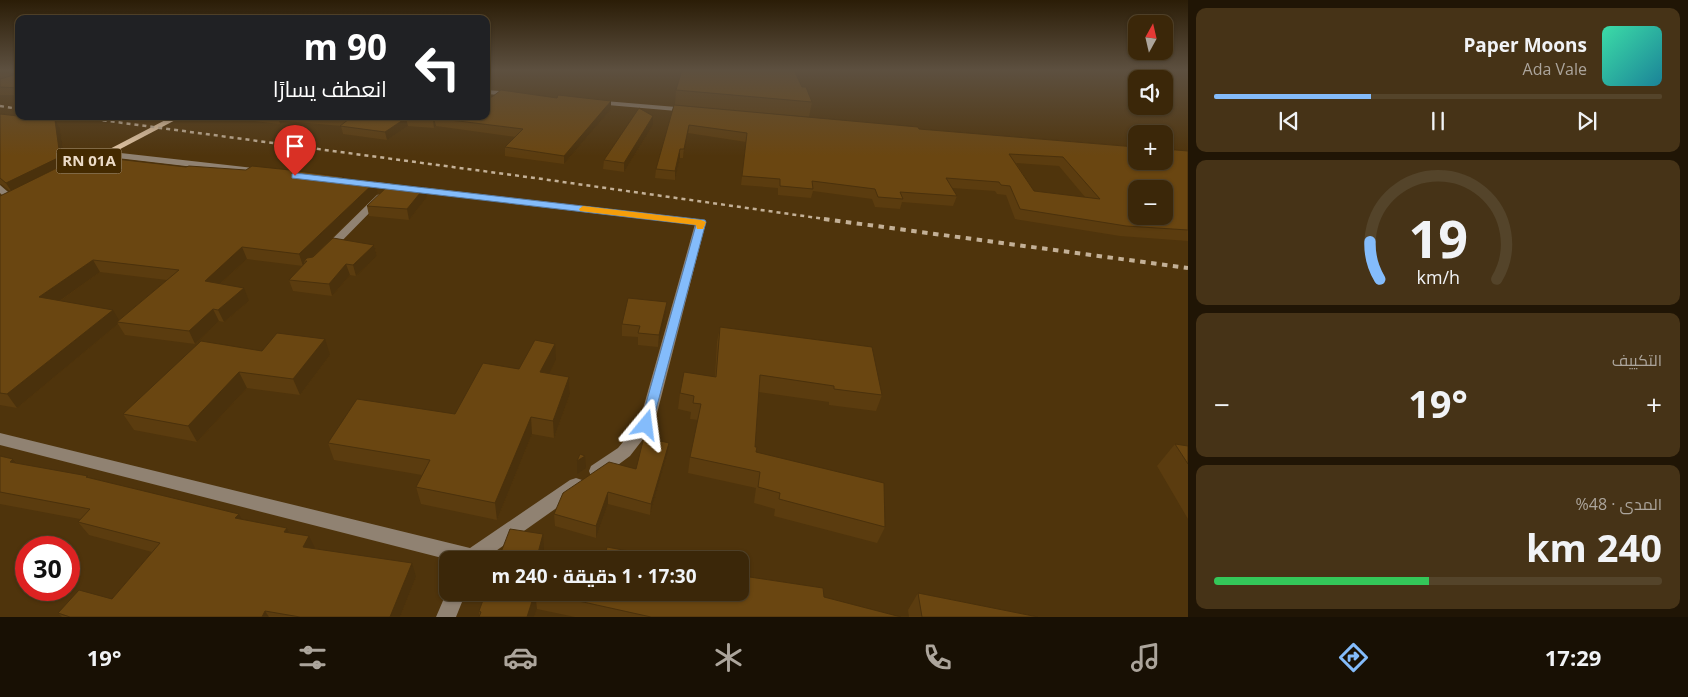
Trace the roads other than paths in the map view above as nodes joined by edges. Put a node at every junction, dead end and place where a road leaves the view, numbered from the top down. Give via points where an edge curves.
1 (587, 101) edge
2 (695, 111) edge
3 (170, 120) edge
4 (103, 154) junction
5 (70, 171) edge
6 (272, 173) edge
7 (351, 182) edge
8 (391, 187) junction
9 (0, 188) edge
10 (16, 198) joint
11 (0, 206) edge
12 (318, 259) edge
13 (0, 439) edge
14 (443, 551) edge
15 (481, 551) edge
16 (452, 601) edge
17 (446, 617) edge

1 - 2 street
3 - 4 main road, RN 01A
4 - 5 main road, RN 01A
4 - 6 street
7 - 8 street
8 - 12 street
8 - 15 street via 701,222 646,425 624,452
9 - 10 street
10 - 11 main road
13 - 14 street
16 - 17 street

